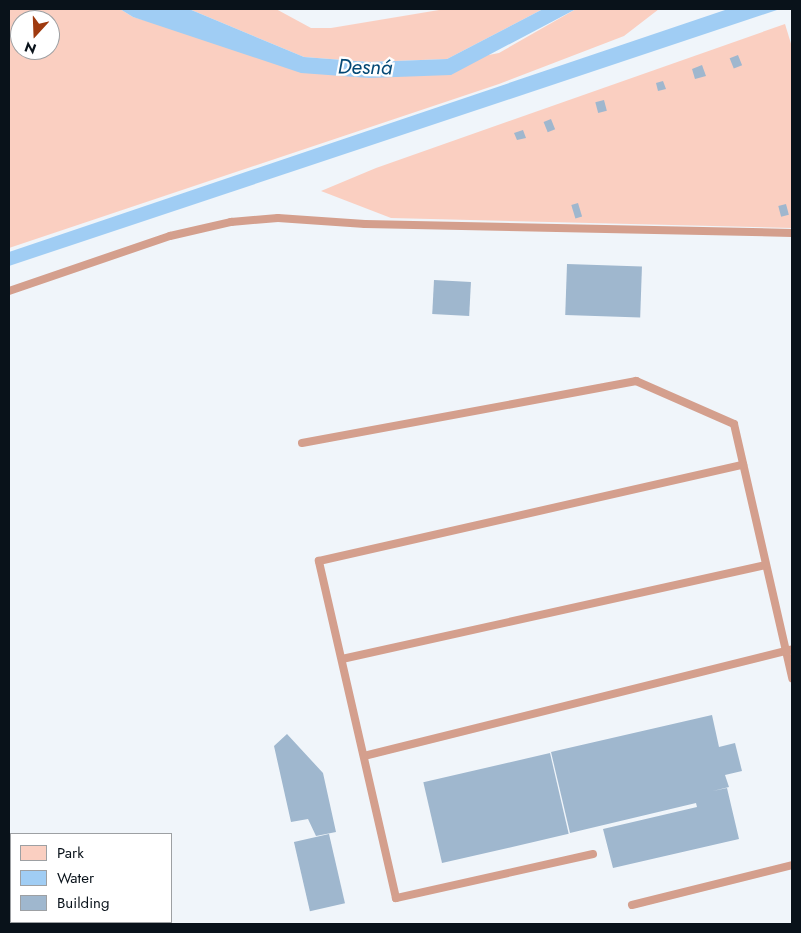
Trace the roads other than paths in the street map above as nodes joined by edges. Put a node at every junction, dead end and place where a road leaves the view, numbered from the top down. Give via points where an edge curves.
1 (792, 233) edge
2 (9, 291) edge
3 (302, 443) dead end
4 (743, 465) junction
5 (766, 565) junction
6 (789, 652) edge
7 (342, 659) junction
8 (792, 678) edge
9 (364, 756) junction
10 (592, 854) dead end
11 (792, 865) edge
12 (632, 905) dead end

1 - 2 lane via 365,224 278,218 231,222 170,236
3 - 4 lane via 636,381 734,424
4 - 5 lane
4 - 7 lane via 319,561
5 - 6 lane
5 - 7 lane
6 - 8 lane
6 - 9 lane
7 - 9 lane
9 - 10 lane via 396,898
11 - 12 lane

